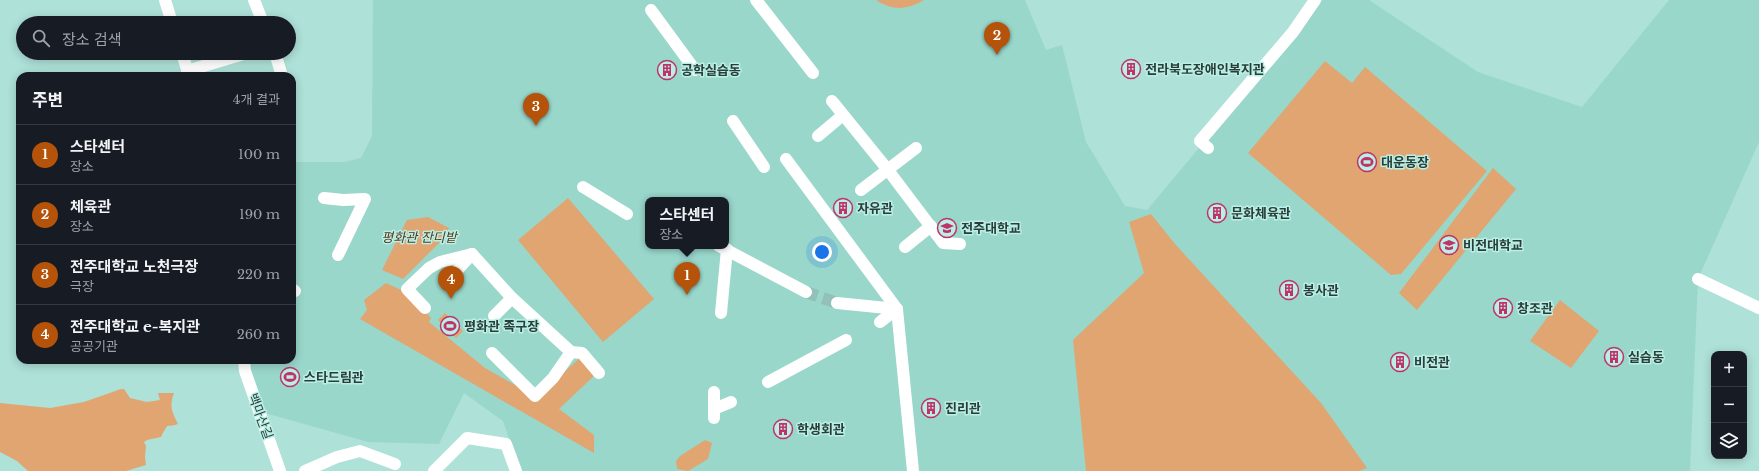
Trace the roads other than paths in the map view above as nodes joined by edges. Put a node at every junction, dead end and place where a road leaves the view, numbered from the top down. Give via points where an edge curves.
1 (165, 0) edge
2 (254, 0) edge
3 (756, 0) edge
4 (1315, 0) edge
5 (651, 10) dead end
6 (170, 16) edge
7 (260, 16) edge
8 (184, 60) edge
9 (227, 60) edge
10 (276, 60) edge
11 (696, 70) dead end
12 (187, 72) edge
13 (194, 72) edge
14 (281, 72) edge
15 (813, 73) dead end
16 (832, 101) dead end
17 (843, 115) junction
18 (733, 121) dead end
19 (818, 136) dead end
20 (1204, 144) dead end
21 (916, 148) dead end
22 (786, 159) dead end
23 (764, 167) dead end
24 (888, 170) junction
25 (583, 187) dead end
26 (861, 190) dead end
27 (324, 198) dead end
28 (627, 214) dead end
29 (931, 226) junction
30 (960, 244) dead end
31 (905, 247) dead end
32 (723, 249) edge
33 (725, 249) edge
34 (472, 254) junction
35 (338, 255) dead end
36 (451, 277) dead end
37 (1698, 279) dead end
38 (806, 292) tunnel mouth
39 (512, 298) junction
40 (837, 304) tunnel mouth
41 (425, 308) dead end
42 (1759, 308) edge
43 (897, 309) junction
44 (721, 313) dead end
45 (494, 316) dead end
46 (880, 322) dead end
47 (846, 340) dead end
48 (571, 352) junction
49 (492, 354) dead end
50 (244, 364) edge
51 (599, 373) dead end
52 (768, 382) dead end
53 (714, 392) dead end
54 (731, 402) dead end
55 (395, 464) dead end
56 (312, 470) edge
57 (280, 471) edge
58 (434, 471) edge
59 (516, 471) edge
60 (913, 471) edge

1 - 6 street
2 - 7 street
3 - 15 street
4 - 20 street via 1293,32
5 - 11 street
8 - 12 street
9 - 13 street
10 - 14 street
16 - 17 street
17 - 19 street
17 - 24 street
18 - 23 street
21 - 24 street
22 - 43 street
24 - 26 street
24 - 29 street
25 - 28 street
27 - 35 street via 365,199
29 - 30 street via 944,243
29 - 31 street
32 - 44 street
33 - 38 street
34 - 36 street
34 - 39 street
34 - 41 street via 440,262 429,268 407,289
37 - 42 street
39 - 45 street
39 - 48 street
40 - 43 street
43 - 46 street
43 - 60 street
47 - 52 street
48 - 49 street via 553,378 535,396
48 - 51 street via 582,353
50 - 57 street, 백마산길
53 - 54 street via 714,414
55 - 56 street via 360,451 337,457
58 - 59 street via 467,438 506,444

